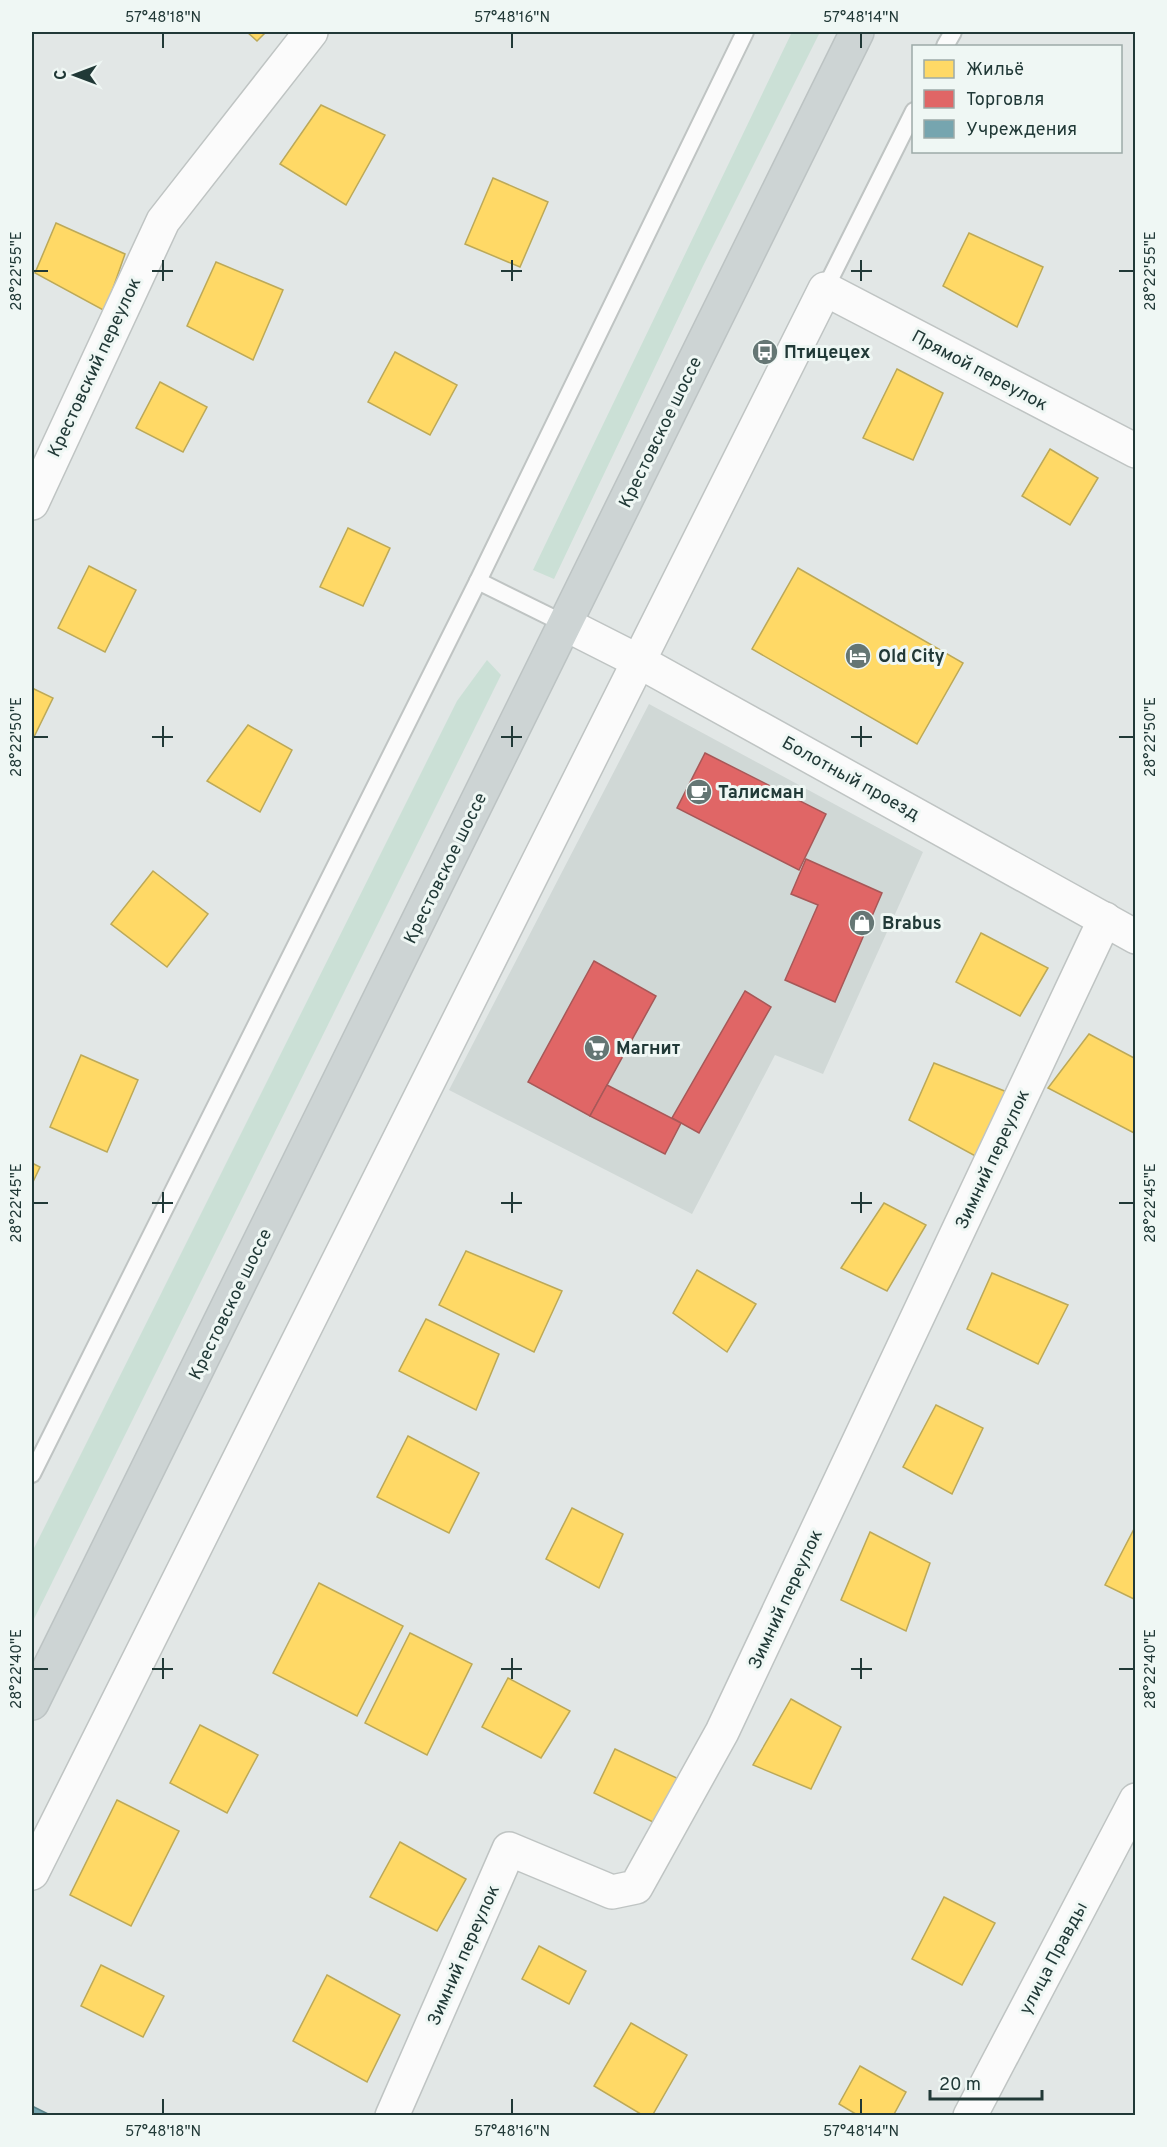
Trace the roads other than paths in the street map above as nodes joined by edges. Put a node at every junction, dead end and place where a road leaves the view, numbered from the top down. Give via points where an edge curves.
1 (311, 32) edge
2 (745, 32) edge
3 (857, 32) edge
4 (912, 115) edge
5 (825, 290) junction
6 (1136, 451) edge
7 (32, 503) edge
8 (478, 581) junction
9 (565, 624) junction
10 (640, 662) junction
11 (1105, 919) junction
12 (1136, 937) edge
13 (32, 1474) edge
14 (32, 1703) edge
15 (1136, 1800) edge
16 (32, 1873) edge
17 (392, 2115) edge
18 (970, 2115) edge

1 - 7 street, Крестовский переулок via 163,221
2 - 8 lane
3 - 9 main road, Крестовское шоссе
4 - 5 lane
5 - 6 street, Прямой переулок
5 - 10 street
8 - 9 lane
8 - 13 lane
9 - 10 street, Болотный проезд
9 - 14 main road, Крестовское шоссе
10 - 11 street, Болотный проезд
10 - 16 street
11 - 12 street, Болотный проезд
11 - 17 street, Зимний переулок via 722,1732 636,1887 612,1892 509,1850
15 - 18 street, улица Правды

